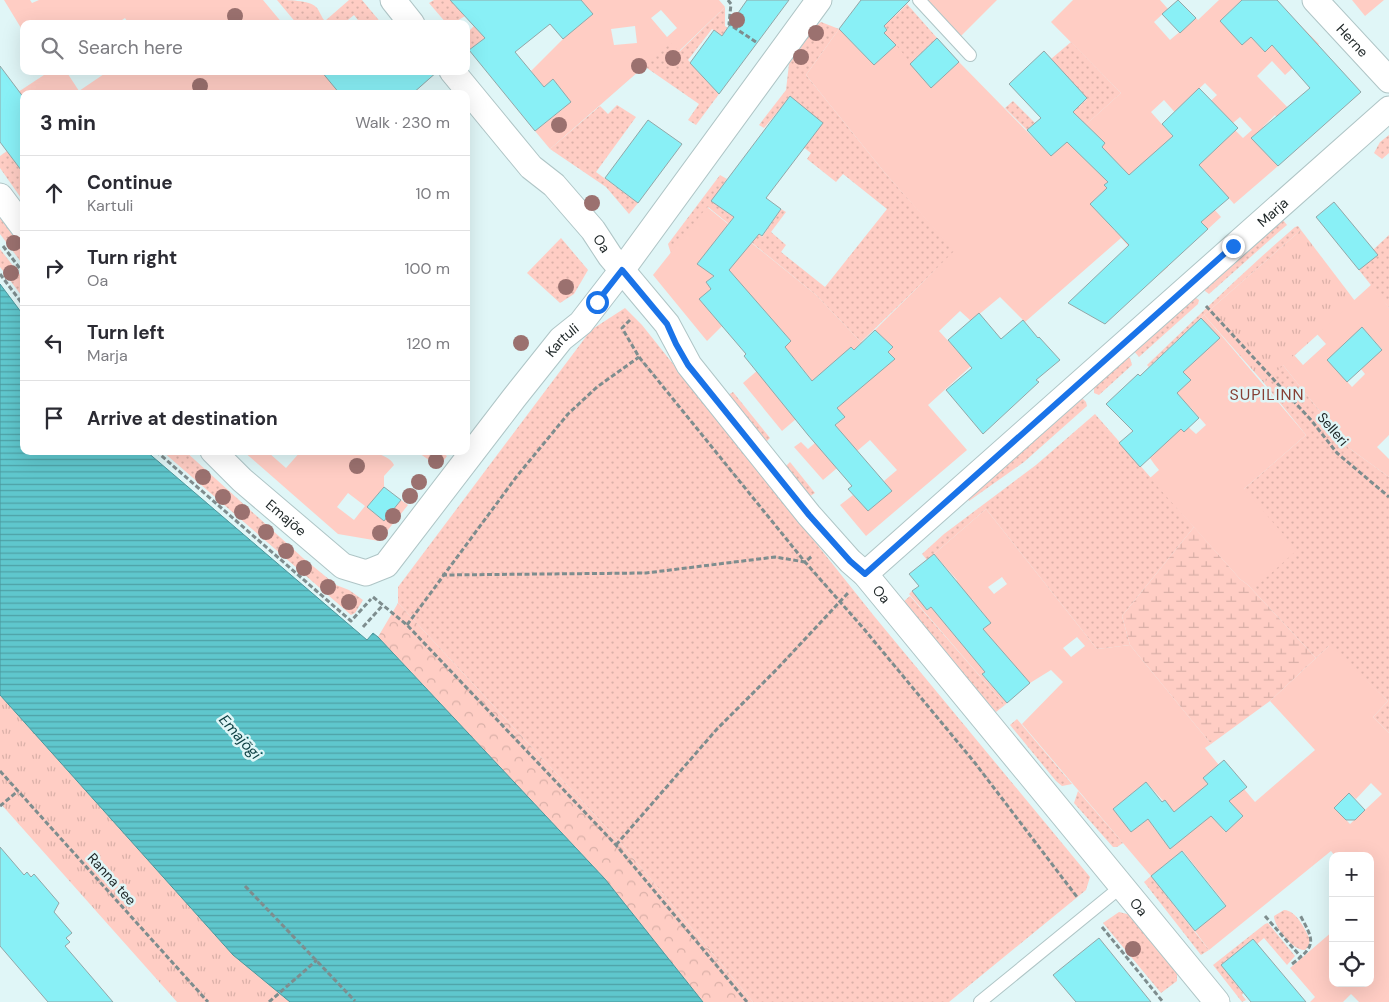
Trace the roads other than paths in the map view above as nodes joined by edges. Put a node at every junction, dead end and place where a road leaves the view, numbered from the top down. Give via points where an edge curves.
1 (393, 0) edge
2 (819, 0) edge
3 (918, 0) edge
4 (1315, 0) edge
5 (409, 20) edge
6 (970, 55) dead end
7 (455, 75) edge
8 (1389, 80) edge
9 (468, 90) edge
10 (470, 93) edge
11 (1389, 109) edge
12 (0, 196) edge
13 (20, 223) edge
14 (622, 270) junction
15 (217, 455) edge
16 (366, 572) joint
17 (865, 574) junction
18 (1122, 886) junction
19 (980, 1002) edge
20 (1217, 1002) edge

1 - 5 street
2 - 14 street, Kartuli
3 - 6 lane
4 - 8 street, Herne
7 - 9 street, Oa
10 - 14 street, Oa via 531,167 554,186 593,230
11 - 17 street, Marja
12 - 13 street
14 - 16 street, Kartuli via 580,323 561,339 525,383 386,565
14 - 17 street, Oa via 667,324 688,365 809,515
15 - 16 street, Emajõe via 343,566
17 - 18 street, Oa
18 - 19 lane
18 - 20 street, Oa

